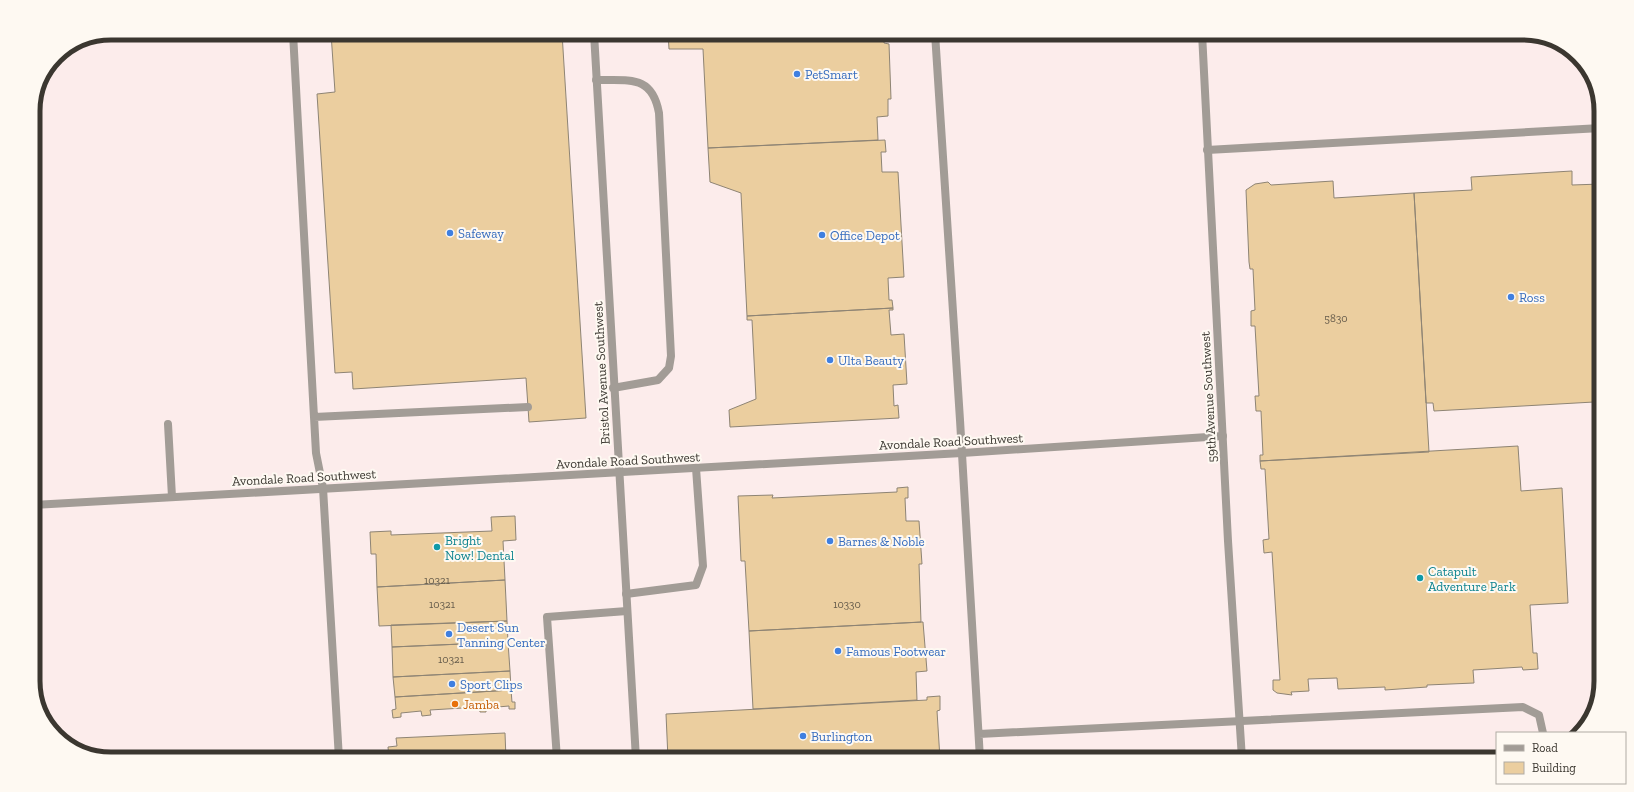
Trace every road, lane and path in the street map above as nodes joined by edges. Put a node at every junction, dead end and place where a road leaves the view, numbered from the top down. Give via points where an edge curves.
1 (292, 40) edge
2 (594, 40) edge
3 (935, 40) edge
4 (1202, 40) edge
5 (596, 80) junction
6 (1594, 128) edge
7 (1208, 150) junction
8 (613, 388) junction
9 (528, 407) dead end
10 (314, 417) junction
11 (168, 424) dead end
12 (1223, 436) junction
13 (962, 453) junction
14 (696, 468) junction
15 (618, 472) junction
16 (323, 488) junction
17 (172, 497) junction
18 (40, 506) edge
19 (626, 594) junction
20 (627, 611) junction
21 (1240, 721) junction
22 (1543, 732) edge
23 (979, 734) junction
24 (339, 752) edge
25 (557, 752) edge
26 (636, 752) edge
27 (980, 752) edge
28 (1242, 752) edge

1 - 10 street
2 - 5 street, Bristol Avenue Southwest
3 - 13 street
4 - 7 street, 59th Avenue Southwest
5 - 8 street, Bristol Avenue Southwest
5 - 8 street via 643,84 651,89 657,100 659,113 671,356 669,368 658,380
6 - 7 street
7 - 12 street, 59th Avenue Southwest
8 - 15 street, Bristol Avenue Southwest
9 - 10 street
10 - 16 street via 316,453
11 - 17 street
12 - 13 street, Avondale Road Southwest
12 - 21 street, 59th Avenue Southwest
13 - 14 street, Avondale Road Southwest
13 - 23 street
14 - 15 street, Avondale Road Southwest
14 - 19 street via 703,566 696,585
15 - 16 street, Avondale Road Southwest
15 - 19 street, Bristol Avenue Southwest
16 - 17 street, Avondale Road Southwest
16 - 24 street
17 - 18 street, Avondale Road Southwest
19 - 20 street, Bristol Avenue Southwest
20 - 25 street via 548,617
20 - 26 street, Bristol Avenue Southwest
21 - 22 street via 1523,707 1539,715
21 - 23 street
21 - 28 street, 59th Avenue Southwest
23 - 27 street

